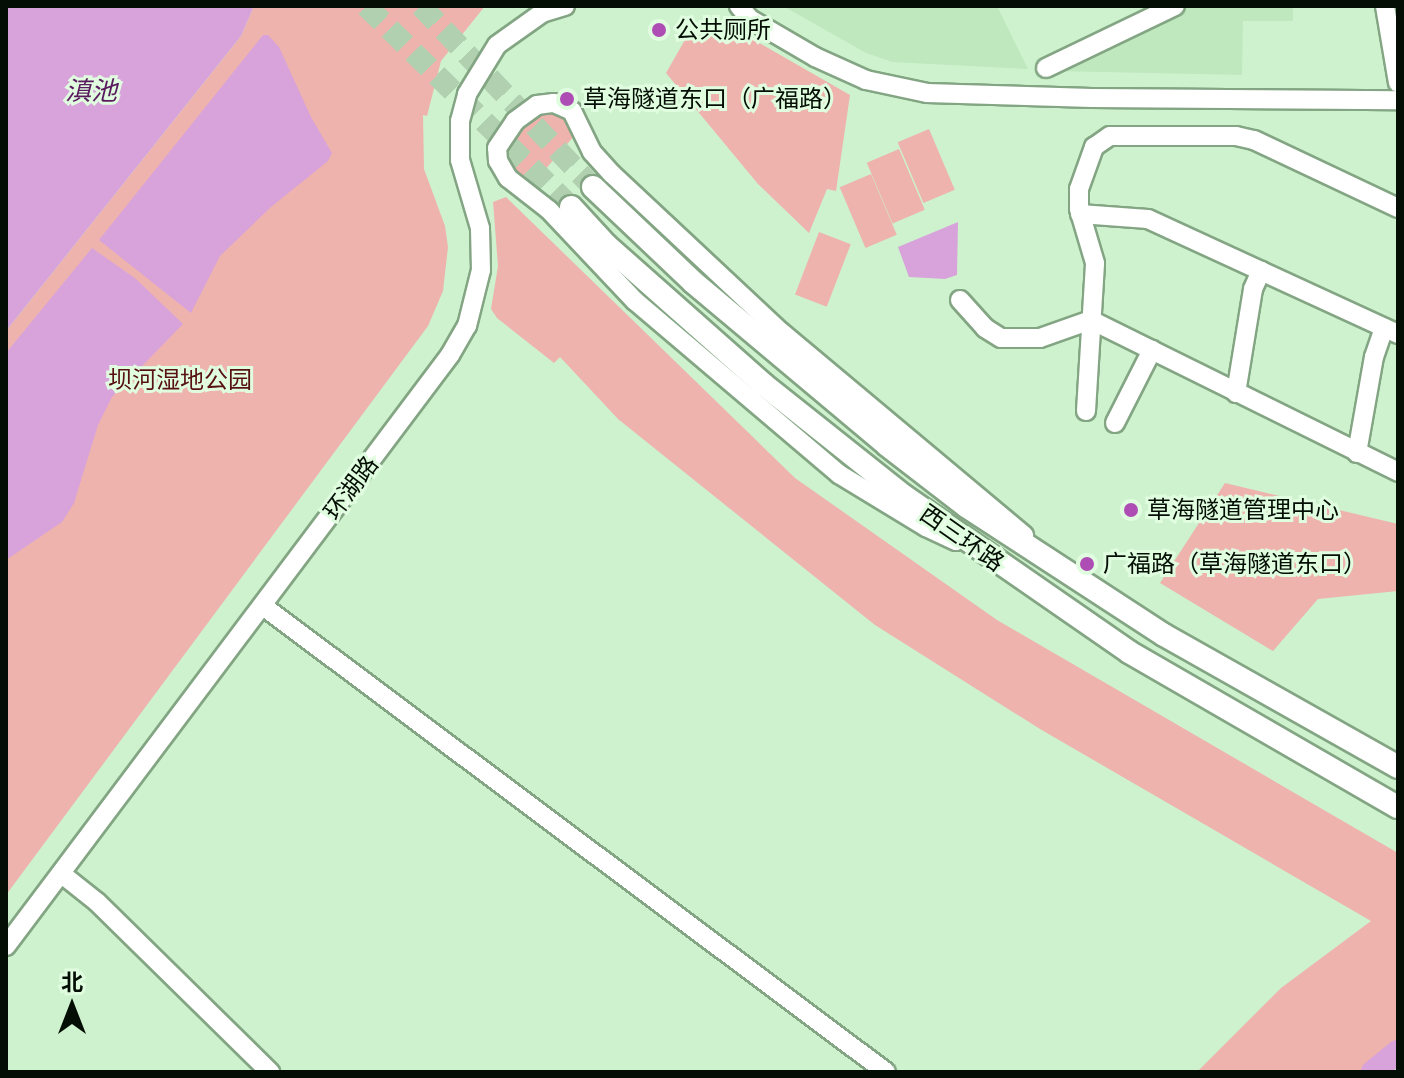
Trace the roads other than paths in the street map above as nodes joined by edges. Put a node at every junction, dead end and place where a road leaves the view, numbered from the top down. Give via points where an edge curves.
1 (565, 6) edge
2 (739, 6) edge
3 (1175, 6) edge
4 (1385, 6) edge
5 (1046, 68) dead end
6 (1398, 83) edge
7 (1398, 100) edge
8 (593, 187) tunnel mouth
9 (571, 207) tunnel mouth
10 (1398, 208) edge
11 (1080, 214) junction
12 (1261, 271) junction
13 (960, 300) dead end
14 (1091, 320) junction
15 (1391, 331) edge
16 (1152, 350) junction
17 (1236, 393) junction
18 (1086, 411) dead end
19 (1115, 423) dead end
20 (1357, 453) junction
21 (1398, 472) edge
22 (988, 556) junction
23 (1055, 564) junction
24 (263, 606) junction
25 (1398, 767) edge
26 (1398, 807) edge
27 (63, 875) junction
28 (6, 946) edge
29 (270, 1072) edge
30 (886, 1072) edge

1 - 24 street, 环湖路 via 542,13 497,45 467,94 460,121 460,160 480,228 481,270 467,326
2 - 7 street via 750,19 815,57 866,80 927,93
3 - 5 street
4 - 6 street
8 - 23 main road, 西三环路 via 693,282 887,445 966,506
9 - 22 main road, 西三环路 via 617,255 815,429
10 - 11 street via 1254,140 1128,133 1110,136 1094,147 1079,189
11 - 12 street via 1148,219
11 - 14 street via 1095,263
12 - 15 street
12 - 17 street via 1253,289
13 - 14 street via 1001,338 1040,338
14 - 16 street
14 - 18 street
15 - 20 street via 1374,357
16 - 17 street
16 - 19 street
17 - 20 street
20 - 21 street
22 - 23 street via 926,527 839,474 635,301 549,210 508,178 497,148 515,121 537,105 563,104 572,111 586,142 612,174 781,332
22 - 26 main road, 西三环路 via 1129,652
23 - 25 main road, 西三环路 via 1164,635
24 - 27 street, 环湖路
24 - 30 street
27 - 28 street, 环湖路
27 - 29 street

